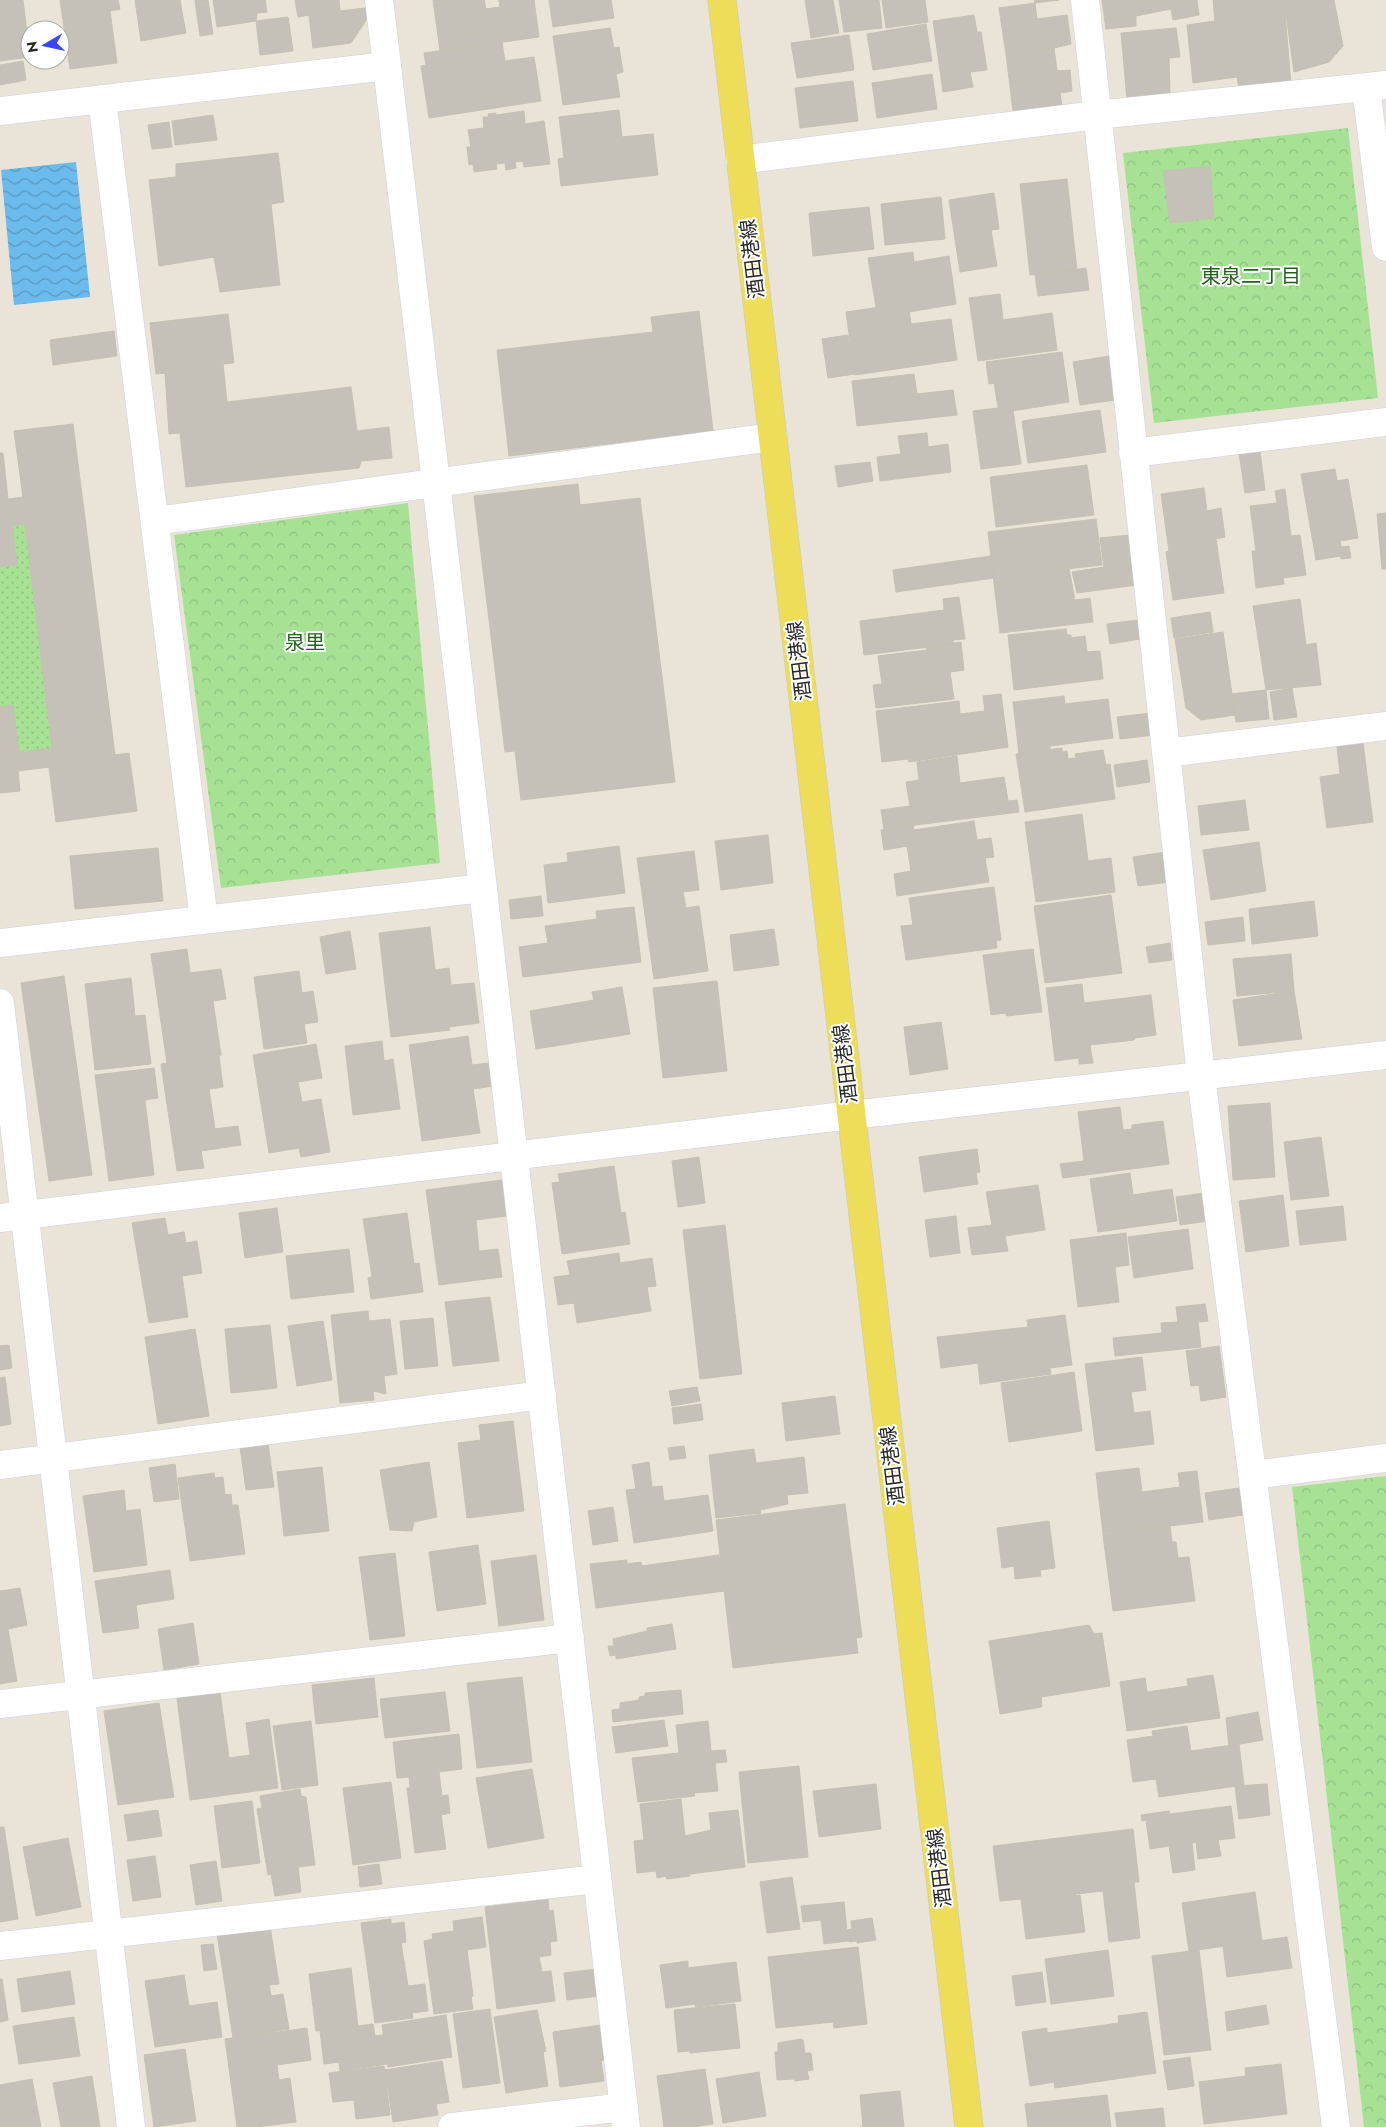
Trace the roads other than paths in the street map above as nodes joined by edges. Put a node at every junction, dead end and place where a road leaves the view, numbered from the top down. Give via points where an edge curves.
1 (379, 0) edge
2 (722, 0) edge
3 (1085, 0) edge
4 (387, 66) junction
5 (1376, 86) edge
6 (102, 99) junction
7 (0, 111) edge
8 (1097, 115) junction
9 (740, 160) junction
10 (1386, 247) edge
11 (1386, 422) edge
12 (773, 437) junction
13 (1133, 453) junction
14 (436, 482) junction
15 (155, 521) junction
16 (1386, 726) edge
17 (1166, 753) junction
18 (483, 888) junction
19 (204, 920) junction
20 (0, 943) edge
21 (0, 1003) edge
22 (1386, 1055) edge
23 (1201, 1076) junction
24 (851, 1116) junction
25 (514, 1156) junction
26 (13, 1216) edge
27 (542, 1395) junction
28 (54, 1458) junction
29 (1386, 1458) edge
30 (0, 1465) edge
31 (1253, 1475) junction
32 (570, 1638) junction
33 (81, 1695) junction
34 (0, 1704) edge
35 (597, 1879) junction
36 (109, 1934) junction
37 (0, 1946) edge
38 (625, 2117) edge
39 (131, 2127) edge
40 (452, 2127) edge
41 (969, 2127) edge
42 (1336, 2127) edge

1 - 4 street
2 - 9 main road, 酒田港線
3 - 8 street
4 - 6 street
4 - 14 street
5 - 8 street
5 - 10 street
6 - 7 street
6 - 15 street
8 - 9 street
8 - 13 street
9 - 12 main road, 酒田港線
11 - 13 street
12 - 14 street
12 - 24 main road, 酒田港線
13 - 17 street
14 - 15 street
14 - 18 street
15 - 19 street
16 - 17 street
17 - 23 street
18 - 19 street
18 - 25 street
19 - 20 street
21 - 26 street
22 - 23 street
23 - 24 street
23 - 31 street
24 - 25 street
24 - 41 main road, 酒田港線
25 - 26 street
25 - 27 street
26 - 28 street
27 - 28 street
27 - 32 street
28 - 30 street
28 - 33 street
29 - 31 street
31 - 42 street
32 - 33 street
32 - 35 street
33 - 34 street
33 - 36 street
35 - 36 street
35 - 38 street
36 - 37 street
36 - 39 street
38 - 40 street

